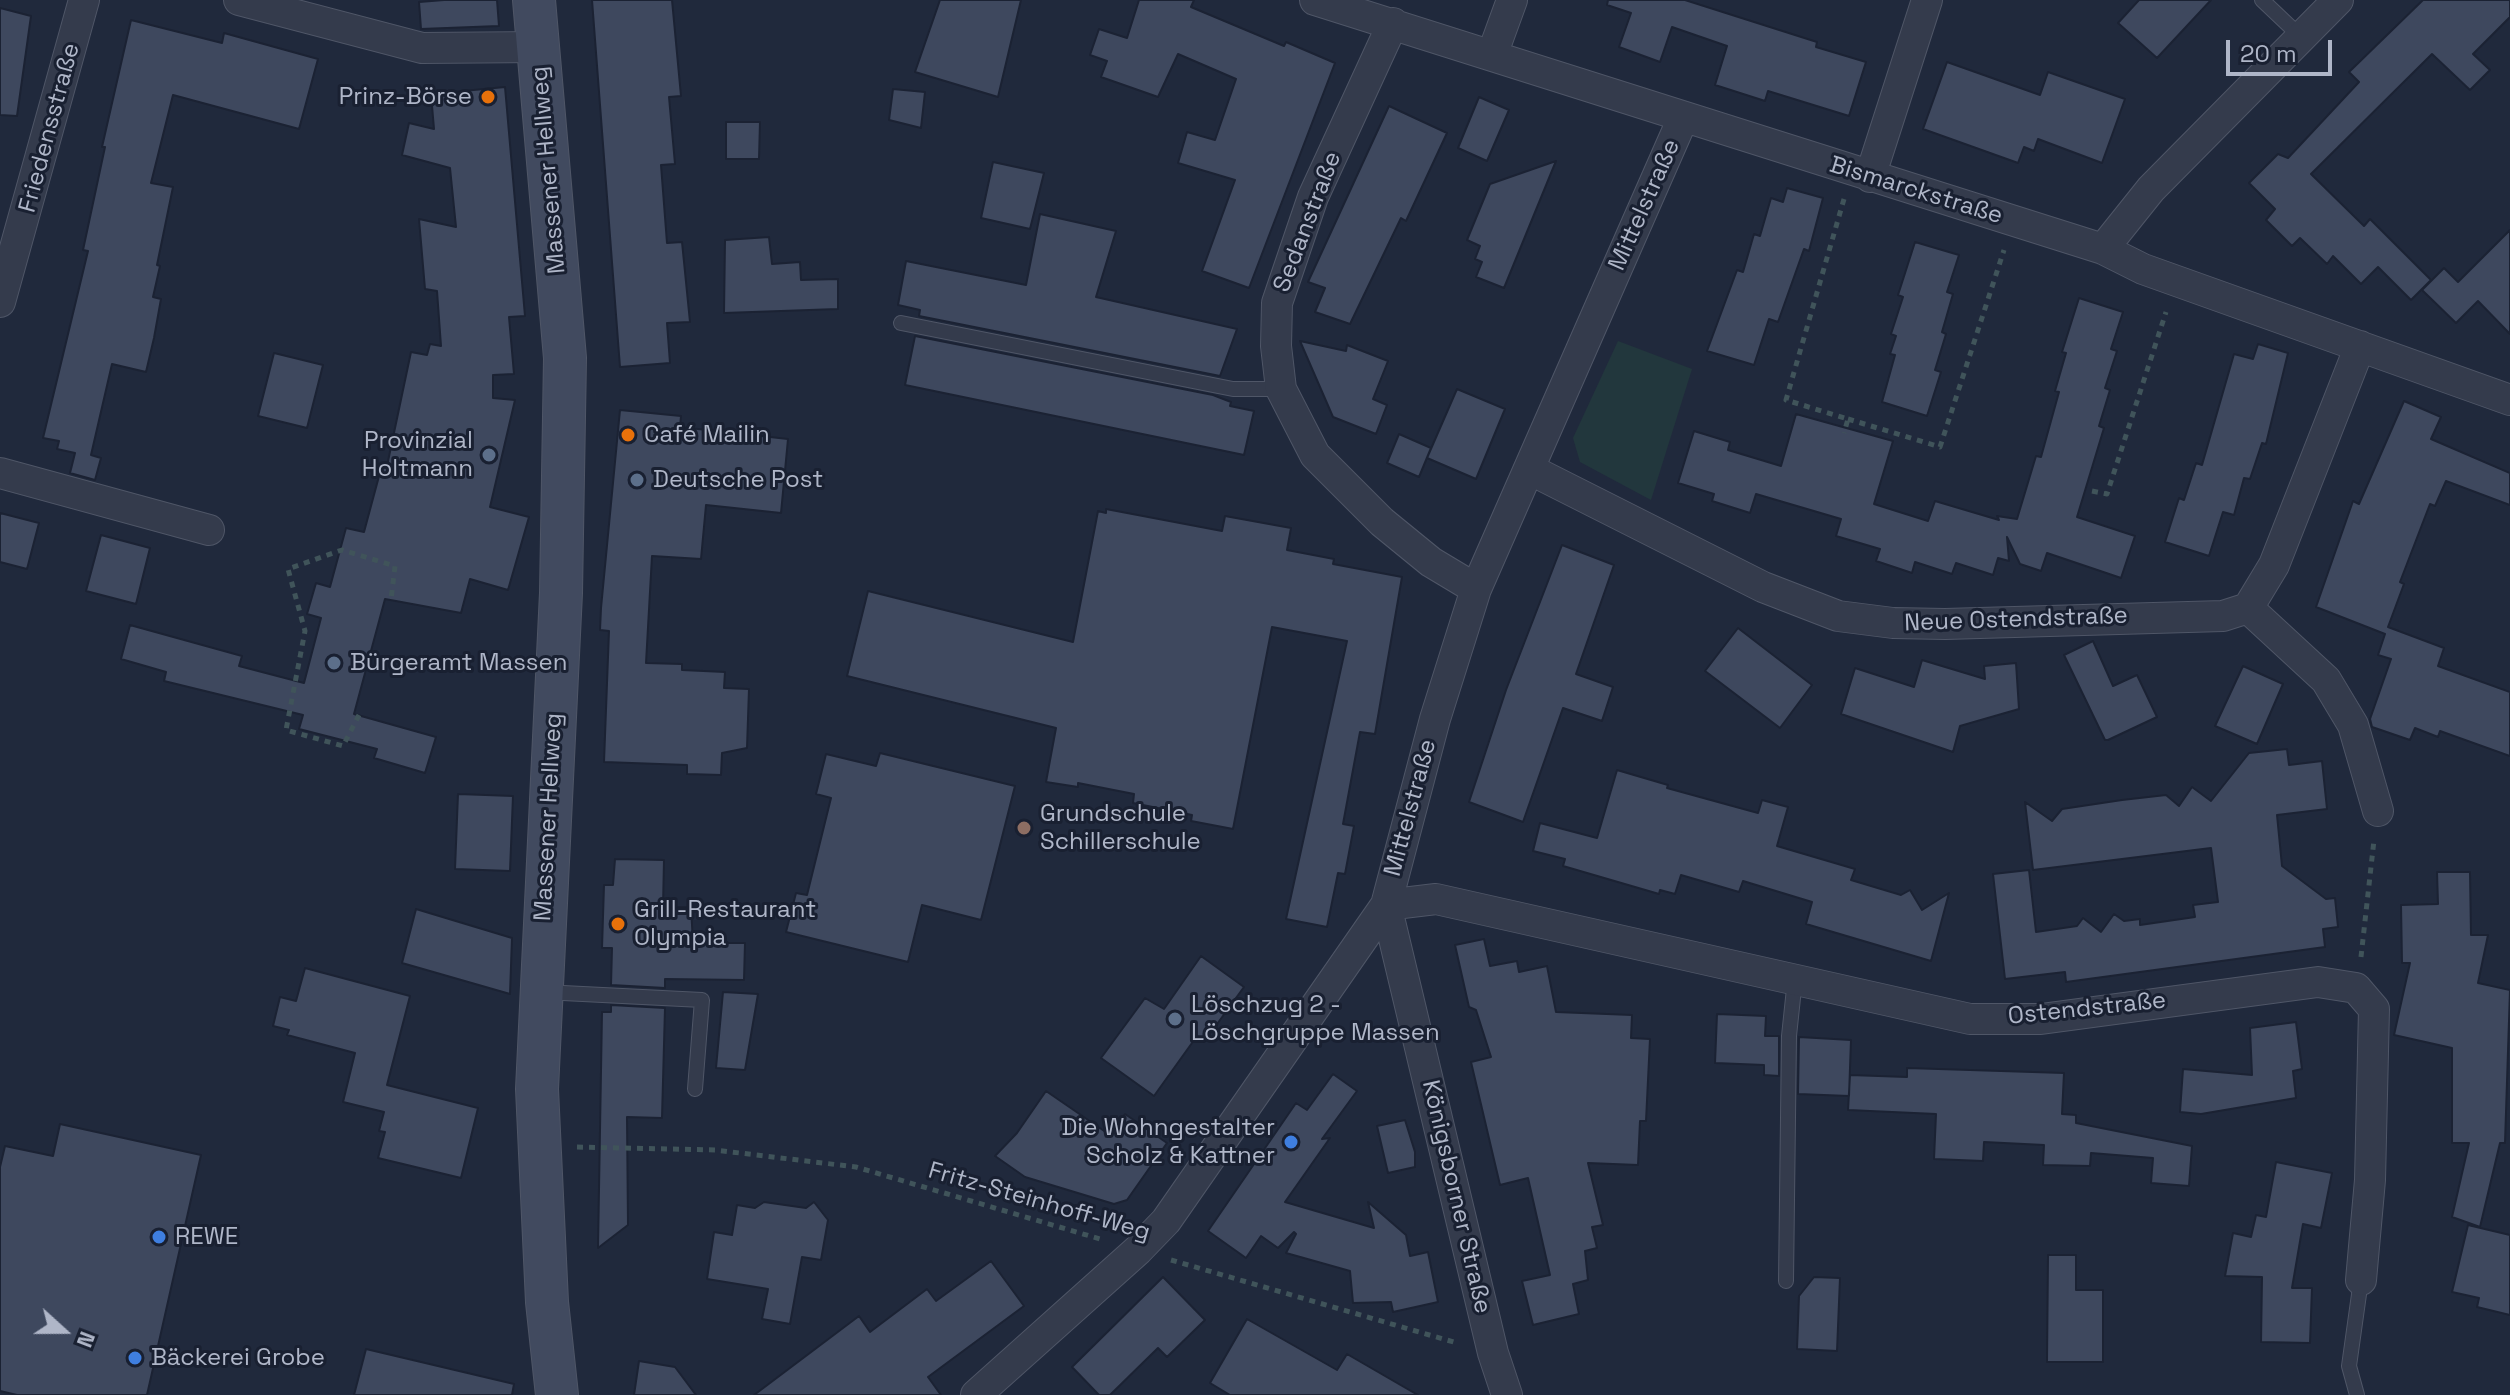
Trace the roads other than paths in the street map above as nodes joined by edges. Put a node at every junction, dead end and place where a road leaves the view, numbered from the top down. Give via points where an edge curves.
1 (84, 0) edge
2 (239, 0) edge
3 (534, 0) edge
4 (1315, 0) edge
5 (1512, 0) edge
6 (1927, 0) edge
7 (2262, 0) edge
8 (2338, 0) edge
9 (1393, 23) junction
10 (2301, 37) junction
11 (539, 47) junction
12 (1492, 55) junction
13 (1683, 118) junction
14 (1861, 174) junction
15 (2103, 249) junction
16 (0, 302) edge
17 (901, 323) dead end
18 (2360, 346) junction
19 (1281, 389) junction
20 (2510, 400) edge
21 (1529, 469) junction
22 (0, 473) edge
23 (209, 530) dead end
24 (1476, 589) junction
25 (2248, 608) junction
26 (2378, 811) road end
27 (1386, 905) junction
28 (1795, 979) junction
29 (539, 991) junction
30 (695, 1089) dead end
31 (2361, 1280) joint
32 (1786, 1281) dead end
33 (557, 1395) edge
34 (976, 1395) edge
35 (1507, 1395) edge
36 (2357, 1395) edge

1 - 16 street, Friedensstraße
2 - 11 street via 422,48
3 - 11 main road, Massener Hellweg
4 - 9 street, Bismarckstraße
5 - 12 street
6 - 14 street
7 - 10 lane
8 - 10 street
9 - 12 street, Bismarckstraße
9 - 19 street, Sedanstraße via 1313,197 1277,303
10 - 15 street via 2151,189
11 - 29 main road, Massener Hellweg via 565,358 561,593
12 - 13 street, Bismarckstraße
13 - 14 street, Bismarckstraße
13 - 21 street, Mittelstraße
14 - 15 street, Bismarckstraße
15 - 18 street, Bismarckstraße
17 - 19 lane via 1233,389
18 - 20 street, Bismarckstraße
18 - 25 street via 2274,565
19 - 24 street, Sedanstraße via 1315,455 1394,532
21 - 24 street, Mittelstraße
21 - 25 street, Neue Ostendstraße via 1763,587 1838,616 1945,624 2223,616
22 - 23 street
24 - 27 street, Mittelstraße
25 - 26 street via 2326,680 2353,725
27 - 28 street, Ostendstraße via 1436,899
27 - 34 street, Mittelstraße via 1166,1221
27 - 35 street, Königsborner Straße
28 - 31 street, Ostendstraße via 1970,1019 2041,1019 2318,982 2356,988 2374,1009 2370,1180
28 - 32 lane via 1789,1036
29 - 30 lane via 702,1000
29 - 33 main road, Massener Hellweg via 539,1146
31 - 36 lane via 2349,1366

